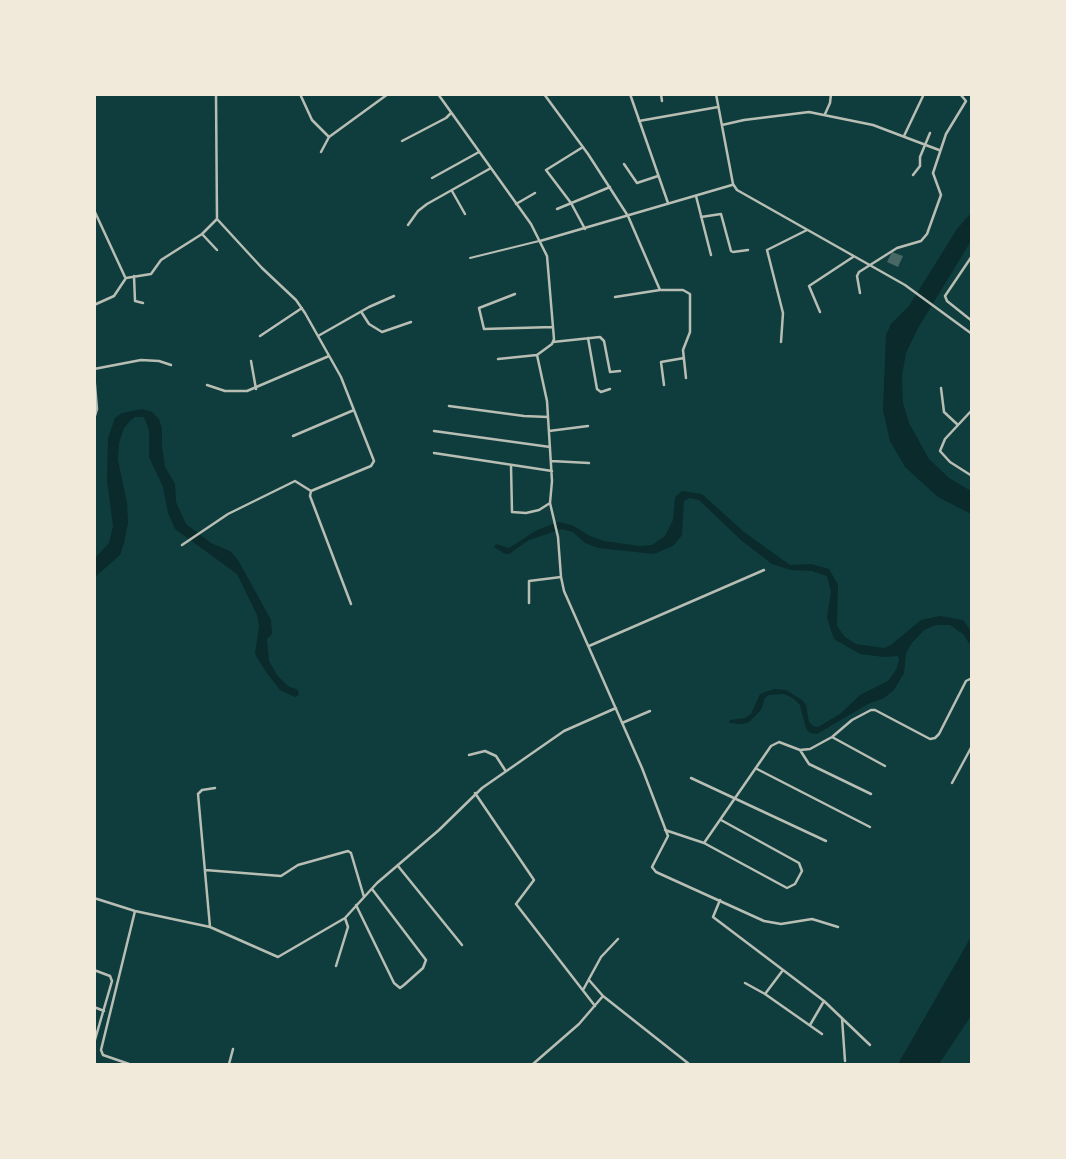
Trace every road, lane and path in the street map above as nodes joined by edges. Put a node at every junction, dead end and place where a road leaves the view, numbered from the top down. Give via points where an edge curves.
1 (216, 94) edge
2 (300, 94) edge
3 (388, 94) edge
4 (438, 94) edge
5 (544, 94) edge
6 (629, 94) edge
7 (661, 94) edge
8 (716, 94) edge
9 (831, 94) edge
10 (960, 94) edge
11 (923, 96) edge
12 (662, 101) dead end
13 (719, 107) junction
14 (451, 113) junction
15 (825, 114) junction
16 (638, 122) junction
17 (722, 125) junction
18 (930, 133) dead end
19 (330, 136) junction
20 (904, 136) junction
21 (402, 141) dead end
22 (926, 145) junction
23 (583, 147) junction
24 (940, 150) junction
25 (321, 152) dead end
26 (479, 152) junction
27 (624, 164) dead end
28 (491, 168) junction
29 (913, 175) dead end
30 (658, 176) junction
31 (432, 178) dead end
32 (733, 184) junction
33 (610, 187) junction
34 (452, 191) junction
35 (535, 193) dead end
36 (696, 196) junction
37 (516, 204) junction
38 (570, 204) junction
39 (669, 205) junction
40 (557, 209) dead end
41 (94, 210) edge
42 (465, 214) dead end
43 (628, 216) junction
44 (701, 217) junction
45 (217, 219) junction
46 (408, 225) dead end
47 (585, 229) junction
48 (807, 230) junction
49 (202, 234) junction
50 (540, 241) junction
51 (217, 250) dead end
52 (748, 250) dead end
53 (711, 255) dead end
54 (971, 256) edge
55 (853, 257) junction
56 (470, 258) dead end
57 (868, 265) junction
58 (134, 275) junction
59 (125, 278) junction
60 (660, 290) junction
61 (860, 293) dead end
62 (515, 294) dead end
63 (394, 296) dead end
64 (615, 297) dead end
65 (143, 303) dead end
66 (94, 305) edge
67 (302, 308) junction
68 (362, 311) junction
69 (820, 312) dead end
70 (411, 322) dead end
71 (971, 322) edge
72 (554, 327) junction
73 (966, 330) junction
74 (971, 334) edge
75 (260, 336) dead end
76 (318, 336) junction
77 (588, 338) junction
78 (553, 341) junction
79 (781, 342) dead end
80 (537, 355) junction
81 (329, 356) junction
82 (684, 358) junction
83 (498, 359) dead end
84 (251, 361) dead end
85 (171, 365) dead end
86 (94, 371) edge
87 (620, 371) dead end
88 (686, 378) dead end
89 (664, 385) dead end
90 (207, 386) dead end
91 (941, 388) dead end
92 (256, 389) junction
93 (610, 389) dead end
94 (449, 405) dead end
95 (354, 410) junction
96 (971, 410) edge
97 (548, 417) junction
98 (94, 419) edge
99 (958, 425) junction
100 (588, 426) dead end
101 (434, 431) dead end
102 (549, 431) junction
103 (293, 436) dead end
104 (550, 447) junction
105 (434, 453) dead end
106 (551, 461) junction
107 (589, 463) dead end
108 (511, 465) junction
109 (552, 471) junction
110 (971, 476) edge
111 (312, 491) junction
112 (550, 503) junction
113 (182, 545) dead end
114 (764, 569) dead end
115 (561, 577) junction
116 (529, 603) dead end
117 (351, 604) dead end
118 (589, 646) junction
119 (971, 678) edge
120 (616, 708) junction
121 (650, 711) dead end
122 (622, 723) junction
123 (832, 737) junction
124 (971, 746) edge
125 (800, 750) junction
126 (469, 755) dead end
127 (885, 766) dead end
128 (757, 769) junction
129 (506, 771) junction
130 (691, 778) dead end
131 (952, 783) dead end
132 (215, 788) dead end
133 (475, 793) junction
134 (871, 793) dead end
135 (736, 799) junction
136 (721, 820) junction
137 (870, 827) dead end
138 (666, 830) junction
139 (825, 841) dead end
140 (704, 843) junction
141 (398, 866) junction
142 (205, 870) junction
143 (372, 888) junction
144 (364, 897) junction
145 (94, 898) edge
146 (720, 900) junction
147 (356, 905) junction
148 (135, 911) junction
149 (345, 918) junction
150 (210, 927) junction
151 (838, 927) dead end
152 (618, 939) dead end
153 (462, 945) dead end
154 (336, 966) dead end
155 (94, 970) edge
156 (783, 971) junction
157 (589, 979) junction
158 (745, 983) dead end
159 (583, 990) junction
160 (765, 994) junction
161 (603, 996) junction
162 (824, 1001) junction
163 (595, 1006) junction
164 (94, 1007) edge
165 (104, 1012) junction
166 (842, 1018) junction
167 (810, 1025) junction
168 (822, 1034) dead end
169 (94, 1043) edge
170 (870, 1045) dead end
171 (233, 1049) dead end
172 (845, 1061) dead end
173 (129, 1065) edge
174 (229, 1065) edge
175 (533, 1065) edge
176 (689, 1065) edge

1 - 45 street
2 - 19 street via 312,120
3 - 19 street
4 - 14 street
5 - 23 street
6 - 16 street
7 - 12 street
8 - 13 street
9 - 15 street
10 - 24 street via 966,101
11 - 20 street
13 - 16 street
13 - 17 street
14 - 21 street
14 - 26 street
15 - 17 street via 809,112
15 - 20 street
16 - 30 street
17 - 32 street
18 - 22 street
19 - 25 street
20 - 22 street
22 - 24 street
22 - 29 street
23 - 33 street
23 - 38 street via 546,170
24 - 57 street via 933,173 941,195 926,236
26 - 28 street
26 - 31 street
27 - 30 street via 638,183
28 - 34 street
28 - 37 street
30 - 39 street
32 - 36 street
32 - 48 street
33 - 38 street
33 - 43 street
34 - 42 street
34 - 46 street via 418,211
35 - 37 street
36 - 39 street
36 - 44 street
37 - 50 street
38 - 40 street
38 - 47 street
39 - 43 street
41 - 59 street
43 - 47 street
43 - 60 street
44 - 52 street via 721,214 731,251
44 - 53 street
45 - 49 street
45 - 67 street
47 - 50 street
48 - 55 street
48 - 79 street via 767,250 783,313
49 - 51 street
49 - 58 street via 161,260 151,274
50 - 56 lane
50 - 72 street via 547,256
54 - 71 street via 945,296
55 - 57 street
55 - 69 street via 809,286
57 - 61 street via 858,274
57 - 73 street via 905,285
58 - 59 street
58 - 65 street via 134,298
59 - 66 street via 114,296
60 - 64 street
60 - 82 street via 686,291 691,299
62 - 72 street via 479,308 484,329
63 - 68 street
67 - 75 street
67 - 76 street
68 - 70 street via 369,324 382,332
68 - 76 street
71 - 73 street
72 - 78 street
73 - 74 street
76 - 81 street
77 - 78 street
77 - 87 street via 603,339 609,370
77 - 93 street via 597,389
78 - 80 street
80 - 83 street
80 - 97 street
81 - 92 street
81 - 95 street
82 - 88 street
82 - 89 street via 662,362
84 - 92 street
85 - 86 street via 141,360
86 - 98 street
90 - 92 street via 234,392
91 - 99 street via 944,412
94 - 97 street
95 - 103 street
95 - 111 street via 373,464
96 - 99 street
97 - 102 street
99 - 110 street via 940,451
100 - 102 street
101 - 104 street
102 - 104 street
104 - 106 street
105 - 108 street
106 - 107 street
106 - 109 street
108 - 109 street
108 - 112 street via 512,512 533,512
109 - 112 street
111 - 113 street via 295,481
111 - 117 street via 310,496
112 - 115 street
114 - 118 street
115 - 116 street via 529,581
115 - 118 street
118 - 120 street
119 - 123 street via 935,738 875,710
120 - 122 street
120 - 129 street via 564,731
121 - 122 street
122 - 138 street
123 - 125 street
123 - 127 street
124 - 131 street
125 - 128 street via 775,743
125 - 134 street via 809,764
126 - 129 street via 480,750 491,753
128 - 135 street
128 - 137 street
129 - 133 street
130 - 135 street
132 - 142 street via 198,794
133 - 141 street
133 - 159 street via 534,880 516,904
135 - 136 street
135 - 139 street
136 - 140 street
136 - 140 street via 799,863 802,871 795,884 787,888
138 - 140 street
138 - 146 street via 668,838 653,869
141 - 143 street
141 - 153 street
142 - 144 street via 281,876 298,864 348,851
142 - 150 street
143 - 144 street
143 - 147 street via 426,960 400,988
144 - 147 street
145 - 148 street
146 - 151 street via 764,921 781,924 812,919
146 - 156 street via 713,916
147 - 149 street
148 - 150 street
148 - 173 street via 102,1051
149 - 150 street via 278,957
149 - 154 street via 348,927
152 - 157 street
155 - 165 street via 112,981
156 - 160 street
156 - 162 street
157 - 159 street
157 - 161 street
158 - 160 street
159 - 163 street
160 - 167 street
161 - 163 street
161 - 176 street
162 - 166 street
162 - 167 street
163 - 175 street
164 - 165 street
165 - 169 street
166 - 170 street
166 - 172 street
167 - 168 street
171 - 174 street

